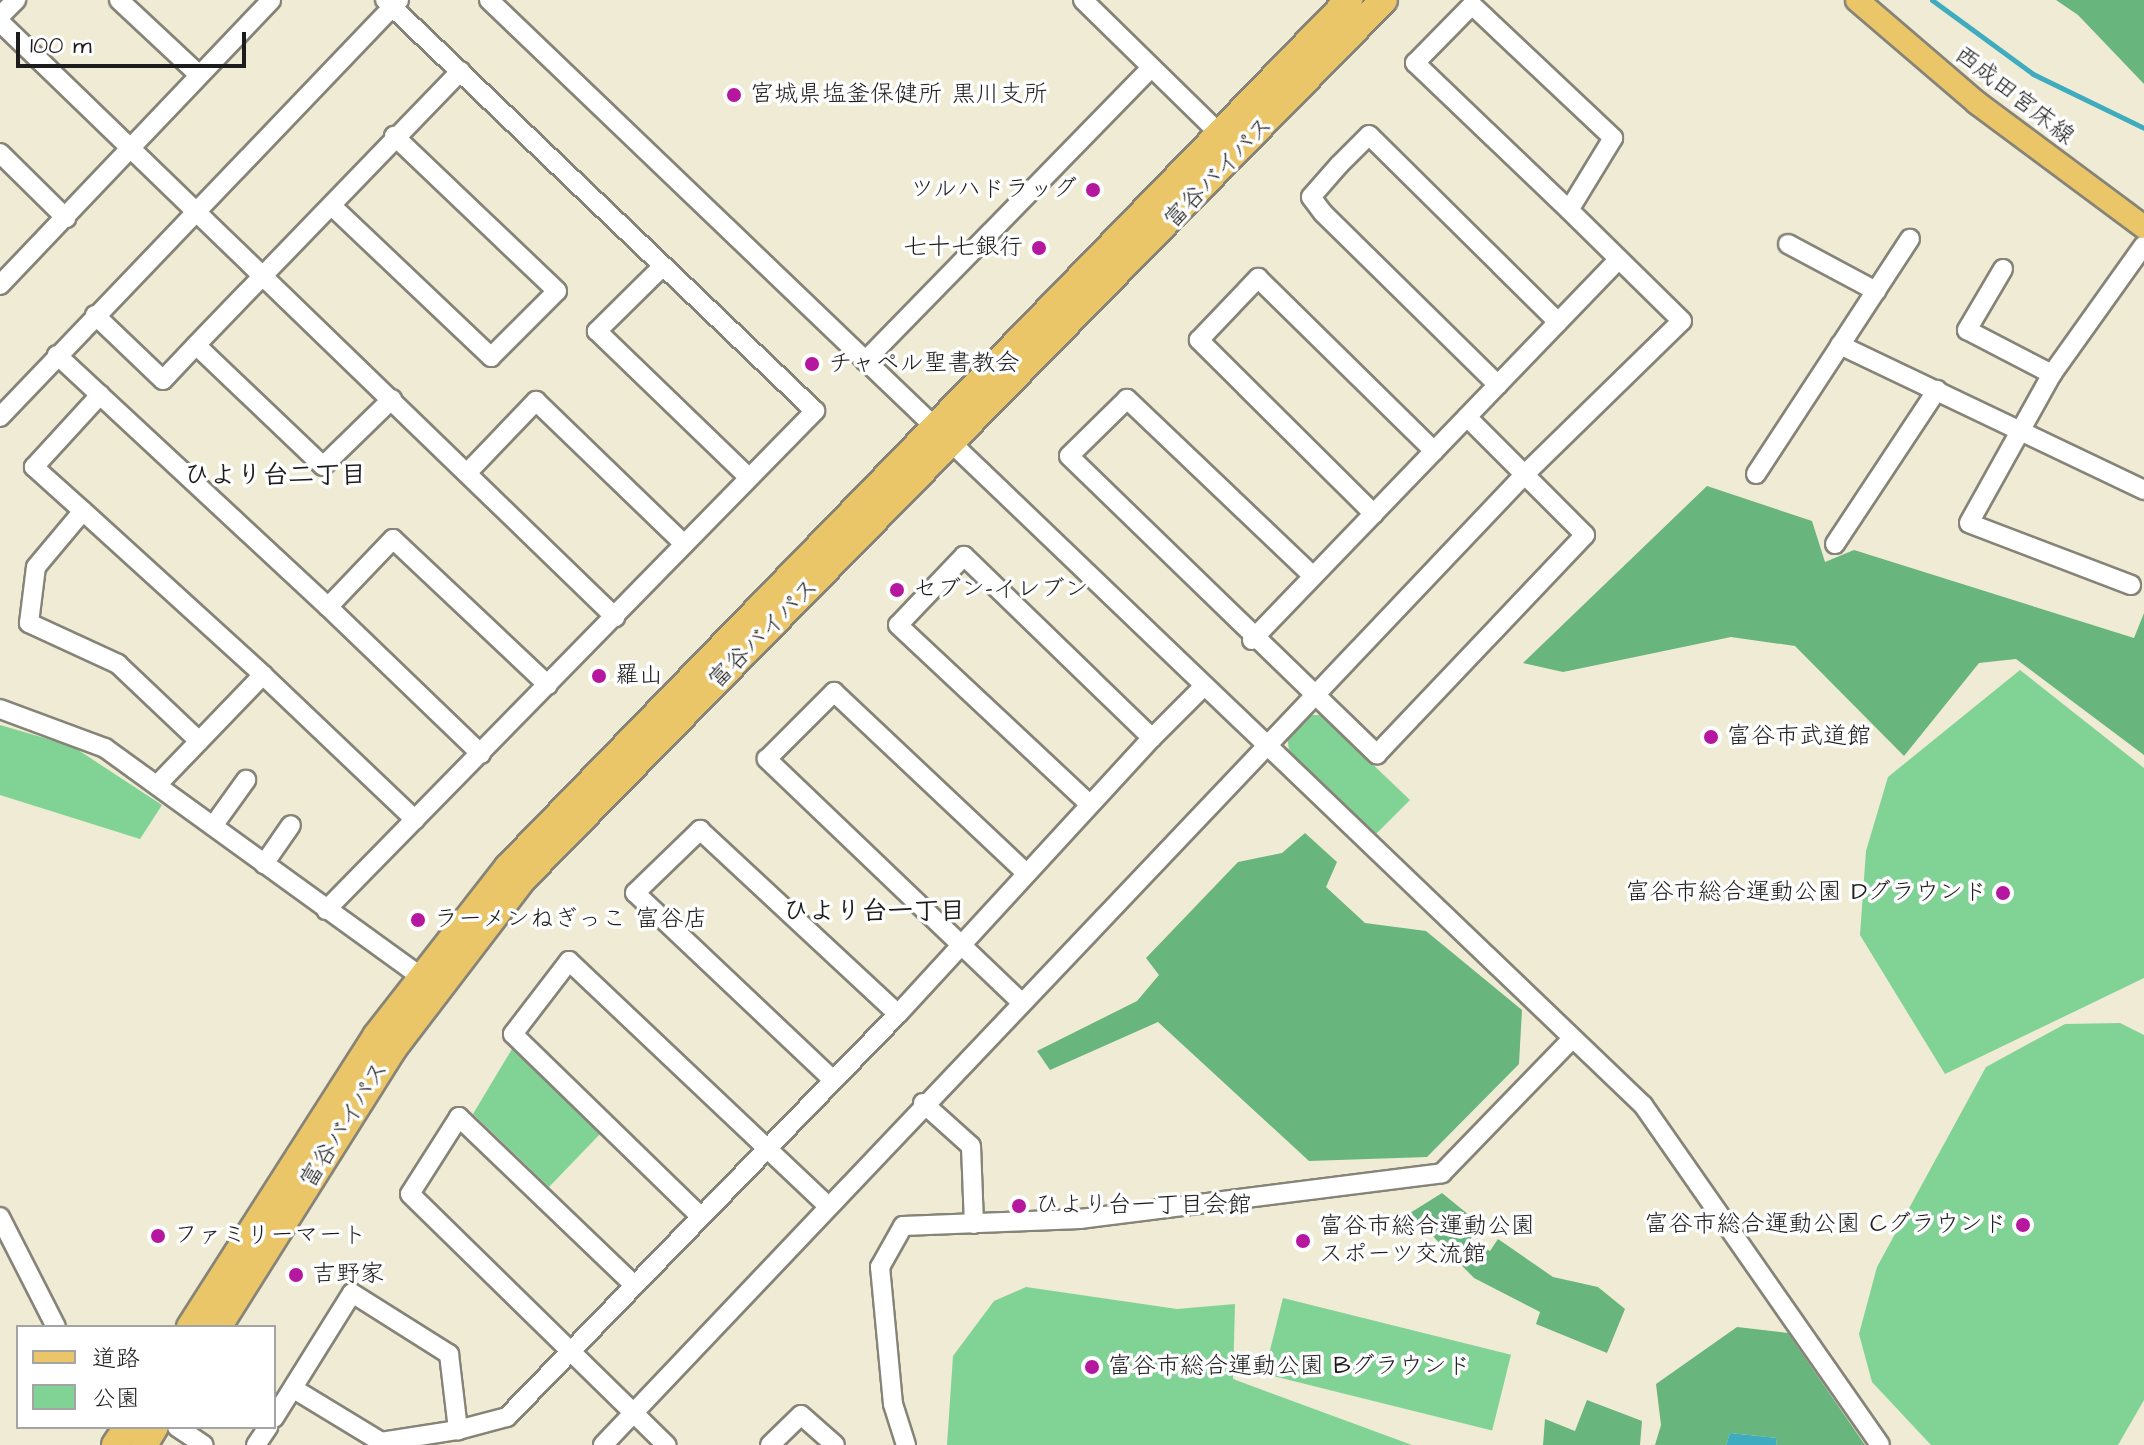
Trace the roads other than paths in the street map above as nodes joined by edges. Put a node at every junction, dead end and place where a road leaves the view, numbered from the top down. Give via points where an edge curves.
1 (16, 0) edge
2 (119, 0) edge
3 (489, 0) edge
4 (1083, 0) edge
5 (1349, 0) edge
6 (1384, 0) edge
7 (1857, 0) edge
8 (263, 2) edge
9 (392, 2) edge
10 (0, 19) edge
11 (1150, 69) junction
12 (461, 71) junction
13 (198, 74) junction
14 (1221, 135) junction
15 (394, 136) junction
16 (129, 147) junction
17 (0, 153) edge
18 (333, 207) junction
19 (1569, 210) junction
20 (194, 212) junction
21 (66, 218) junction
22 (2144, 227) edge
23 (1910, 239) dead end
24 (1788, 244) dead end
25 (2144, 245) edge
26 (1618, 260) junction
27 (663, 266) junction
28 (2003, 269) dead end
29 (262, 276) junction
30 (1, 281) edge
31 (1876, 291) junction
32 (95, 315) junction
33 (1558, 322) junction
34 (196, 345) junction
35 (1840, 345) junction
36 (57, 355) junction
37 (865, 361) junction
38 (2052, 374) junction
39 (1498, 385) junction
40 (1937, 390) junction
41 (100, 395) junction
42 (392, 399) junction
43 (0, 417) edge
44 (1467, 417) junction
45 (2021, 431) junction
46 (944, 434) junction
47 (1434, 451) junction
48 (467, 473) junction
49 (1525, 474) junction
50 (1756, 474) dead end
51 (749, 478) junction
52 (2144, 490) edge
53 (83, 511) junction
54 (1374, 514) junction
55 (684, 544) junction
56 (1835, 544) dead end
57 (1313, 576) junction
58 (2131, 585) dead end
59 (328, 607) junction
60 (615, 617) junction
61 (1252, 640) junction
62 (263, 675) junction
63 (548, 685) junction
64 (1204, 686) junction
65 (1316, 696) junction
66 (0, 709) edge
67 (1152, 738) junction
68 (199, 741) junction
69 (1267, 744) junction
70 (481, 754) junction
71 (246, 780) dead end
72 (157, 785) junction
73 (1089, 804) junction
74 (415, 820) junction
75 (291, 825) dead end
76 (213, 826) junction
77 (264, 864) junction
78 (1026, 873) junction
79 (326, 910) junction
80 (957, 942) junction
81 (420, 976) junction
82 (1021, 1002) junction
83 (898, 1014) junction
84 (1572, 1039) junction
85 (832, 1079) junction
86 (923, 1103) junction
87 (763, 1145) junction
88 (827, 1205) junction
89 (698, 1214) junction
90 (0, 1217) edge
91 (974, 1224) junction
92 (632, 1283) junction
93 (55, 1325) edge
94 (191, 1325) edge
95 (219, 1325) edge
96 (568, 1348) junction
97 (294, 1389) junction
98 (630, 1410) junction
99 (276, 1415) edge
100 (180, 1429) edge
101 (458, 1430) junction
102 (204, 1445) edge
103 (603, 1445) edge
104 (666, 1445) edge
105 (770, 1445) edge
106 (835, 1445) edge
107 (906, 1445) edge
108 (1880, 1445) edge

1 - 10 street
2 - 13 street
3 - 37 street
4 - 11 street
5 - 14 highway, 富谷バイパス
6 - 46 highway, 富谷バイパス
7 - 22 main road, 西成田宮床線 via 1977,103
8 - 13 street
9 - 12 street
9 - 20 street
10 - 16 street
11 - 14 street
11 - 37 street
12 - 15 street
12 - 27 street
13 - 16 street
14 - 46 highway, 富谷バイパス
15 - 18 street
15 - 18 street via 557,291 491,357
16 - 20 street
16 - 21 street
17 - 21 street
18 - 29 street
19 - 19 street via 1613,138 1472,5 1415,63
19 - 26 street
20 - 29 street
20 - 32 street
21 - 30 street
23 - 31 street
24 - 31 street
25 - 38 street
26 - 33 street
26 - 49 street via 1682,321
27 - 51 street via 597,331
27 - 51 street via 815,411
28 - 38 street via 1967,330
29 - 34 street
29 - 42 street
31 - 35 street
32 - 34 street via 163,380
32 - 36 street
33 - 39 street
33 - 39 street via 1369,135 1339,165 1311,197
34 - 42 street via 323,466
35 - 40 street
35 - 50 street
36 - 41 street
36 - 43 street
37 - 46 street
38 - 45 street
39 - 44 street
40 - 45 street
40 - 56 street
41 - 53 street via 34,467
41 - 59 street
42 - 48 street
44 - 47 street
44 - 49 street
45 - 52 street
45 - 58 street via 1969,523
46 - 64 street
46 - 81 highway, 富谷バイパス via 559,812
46 - 95 highway, 富谷バイパス via 473,937
47 - 54 street
47 - 54 street via 1258,278 1199,340
48 - 55 street via 536,401
48 - 60 street
49 - 65 street
49 - 65 street via 1585,535 1574,547 1377,754
51 - 55 street
53 - 62 street
53 - 68 street via 36,567 29,623 118,664
54 - 57 street
55 - 60 street
57 - 61 street
57 - 61 street via 1127,399 1069,456
59 - 63 street via 393,539
59 - 70 street
60 - 63 street
61 - 65 street
62 - 68 street
62 - 74 street
63 - 70 street
64 - 67 street
64 - 69 street
65 - 69 street
66 - 72 street via 69,731
67 - 73 street
67 - 73 street via 964,556 898,625
68 - 72 street
69 - 82 street
69 - 84 street
70 - 74 street
71 - 76 street
72 - 76 street
73 - 78 street
74 - 79 street
75 - 77 street
76 - 77 street
77 - 79 street
78 - 80 street
78 - 80 street via 834,692 767,759
79 - 81 street
80 - 82 street
80 - 83 street
81 - 94 highway, 富谷バイパス
82 - 86 street
83 - 85 street
83 - 85 street via 700,830 635,893
84 - 91 street via 1442,1173 1080,1219
84 - 108 street via 1673,1140
85 - 87 street
86 - 88 street
86 - 91 street via 971,1146
87 - 88 street
87 - 89 street
87 - 89 street via 569,961 513,1034
88 - 98 street
89 - 92 street
90 - 93 street
91 - 107 street via 903,1226 880,1267 893,1404
92 - 96 street
92 - 96 street via 459,1117 410,1194
96 - 98 street
96 - 101 street via 507,1417
97 - 99 street
97 - 101 street via 381,1442
97 - 101 street via 352,1293 449,1354
98 - 103 street
98 - 104 street
100 - 102 street
105 - 106 street via 801,1415

